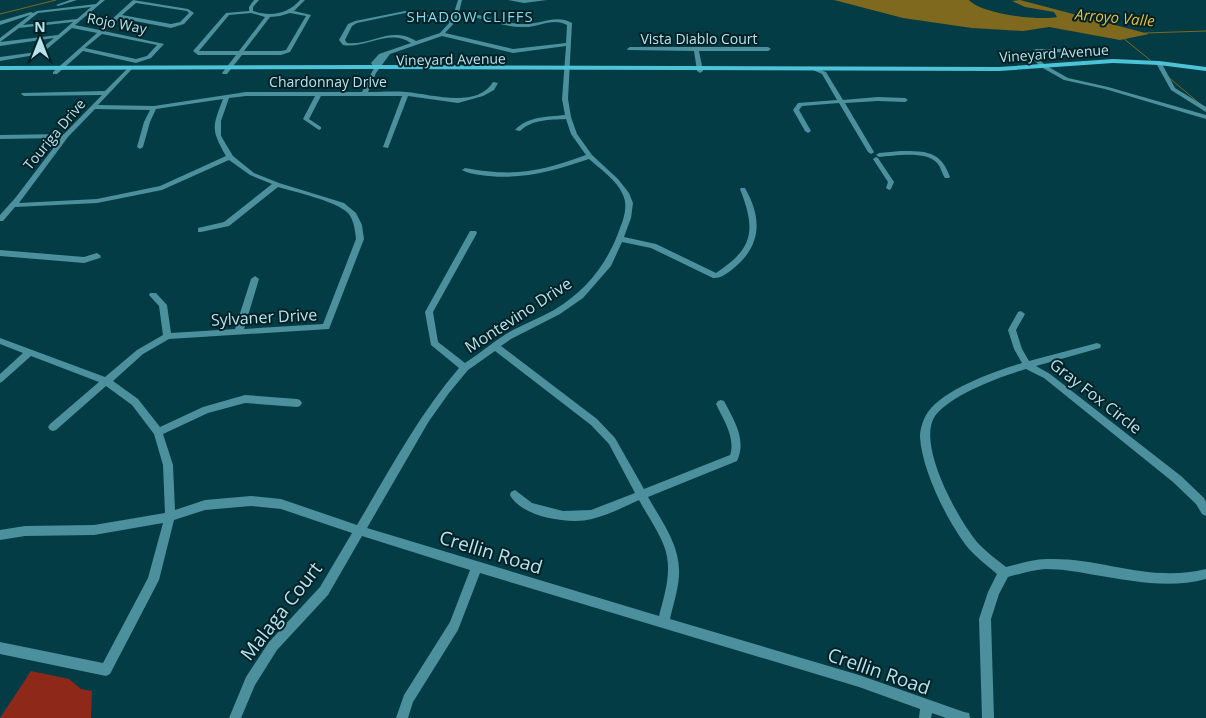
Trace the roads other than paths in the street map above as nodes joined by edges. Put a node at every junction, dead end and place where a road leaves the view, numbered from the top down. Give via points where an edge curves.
1 (75, 0) edge
2 (103, 0) edge
3 (136, 0) edge
4 (257, 0) edge
5 (302, 0) edge
6 (460, 0) edge
7 (510, 0) edge
8 (545, 0) edge
9 (97, 4) junction
10 (37, 12) junction
11 (251, 12) junction
12 (291, 12) junction
13 (456, 12) junction
14 (119, 16) junction
15 (268, 16) junction
16 (79, 20) junction
17 (454, 21) junction
18 (0, 23) edge
19 (71, 26) junction
20 (17, 27) junction
21 (100, 31) junction
22 (442, 34) junction
23 (59, 36) junction
24 (0, 40) edge
25 (0, 44) edge
26 (416, 44) junction
27 (569, 44) junction
28 (81, 49) junction
29 (630, 49) dead end
30 (696, 49) junction
31 (768, 49) dead end
32 (1064, 50) dead end
33 (240, 53) junction
34 (0, 59) edge
35 (1159, 63) junction
36 (1044, 66) junction
37 (0, 68) edge
38 (61, 68) junction
39 (567, 69) junction
40 (902, 69) junction
41 (1206, 69) edge
42 (127, 70) junction
43 (227, 70) junction
44 (374, 70) junction
45 (699, 70) junction
46 (816, 71) junction
47 (0, 72) edge
48 (55, 73) junction
49 (824, 73) junction
50 (496, 83) dead end
51 (831, 87) junction
52 (106, 93) junction
53 (24, 94) dead end
54 (188, 94) dead end
55 (319, 94) junction
56 (364, 94) junction
57 (406, 94) junction
58 (227, 96) junction
59 (905, 100) dead end
60 (840, 101) junction
61 (188, 103) junction
62 (93, 107) junction
63 (154, 108) junction
64 (1206, 110) edge
65 (568, 117) junction
66 (1206, 117) edge
67 (319, 128) dead end
68 (518, 130) dead end
69 (808, 131) dead end
70 (66, 136) junction
71 (0, 137) edge
72 (386, 146) dead end
73 (140, 147) dead end
74 (590, 156) junction
75 (230, 157) junction
76 (877, 157) junction
77 (465, 170) dead end
78 (947, 177) dead end
79 (277, 184) junction
80 (743, 188) dead end
81 (889, 188) dead end
82 (13, 205) junction
83 (0, 219) edge
84 (201, 230) dead end
85 (473, 233) dead end
86 (620, 239) junction
87 (0, 253) edge
88 (97, 256) dead end
89 (255, 279) dead end
90 (153, 295) dead end
91 (1021, 314) dead end
92 (239, 331) junction
93 (167, 336) junction
94 (0, 341) edge
95 (495, 346) junction
96 (1097, 346) dead end
97 (29, 353) junction
98 (1027, 365) junction
99 (466, 368) junction
100 (0, 379) edge
101 (106, 381) junction
102 (297, 403) dead end
103 (721, 404) dead end
104 (53, 427) dead end
105 (158, 432) junction
106 (516, 495) dead end
107 (642, 495) junction
108 (1206, 511) edge
109 (170, 517) junction
110 (361, 530) junction
111 (0, 535) edge
112 (476, 566) junction
113 (1004, 573) junction
114 (1206, 574) edge
115 (663, 622) junction
116 (0, 648) edge
117 (926, 712) edge
118 (235, 718) edge
119 (402, 718) edge
120 (964, 718) edge
121 (988, 718) edge

1 - 10 street
2 - 9 street
3 - 14 street
3 - 14 street via 192,13 182,23 171,26
4 - 11 street
5 - 12 street
6 - 13 street
7 - 8 street
9 - 10 street
9 - 16 street
10 - 18 street
10 - 20 street
11 - 15 street
11 - 33 street via 228,14 196,51
12 - 15 street
12 - 33 street via 309,15 288,51
13 - 17 street
13 - 27 street, Montevino Drive via 518,25 563,20 570,24
14 - 21 street
15 - 33 street
16 - 19 street
16 - 20 street
17 - 22 street
17 - 26 street via 399,12 355,22 342,40 352,45 395,36 410,39
19 - 21 street, Rojo Way
19 - 23 street
20 - 24 street
21 - 28 street
21 - 28 street, Rojo Way via 160,44 149,58 136,61
22 - 26 street
22 - 27 street via 513,51
23 - 25 street
23 - 34 street via 40,53
26 - 44 street via 388,53
27 - 39 street, Montevino Drive
28 - 38 street
29 - 30 street, Vista Diablo Court
30 - 31 street, Vista Diablo Court
30 - 45 street
32 - 36 street via 1036,51 1032,56
33 - 43 street
35 - 36 street, Vineyard Avenue
35 - 41 street, Vineyard Avenue
35 - 64 street via 1174,89
36 - 40 street, Vineyard Avenue
36 - 66 street via 1066,79
37 - 38 street, Vineyard Avenue
38 - 42 street, Vineyard Avenue
38 - 48 street
39 - 44 street, Vineyard Avenue
39 - 45 street, Vineyard Avenue
39 - 65 street, Montevino Drive via 565,99
40 - 46 street, Vineyard Avenue
40 - 49 street, Vineyard Avenue
42 - 43 street, Vineyard Avenue
42 - 48 street, Vineyard Avenue
42 - 52 street, Touriga Drive
43 - 44 street, Vineyard Avenue
44 - 56 street
45 - 46 street, Vineyard Avenue
46 - 49 street, Vineyard Avenue
46 - 51 street via 822,82
47 - 48 street, Vineyard Avenue
49 - 51 street
50 - 57 street, Chardonnay Drive via 481,95 458,102
51 - 60 street
52 - 53 street
52 - 62 street, Touriga Drive
54 - 61 street
55 - 56 street, Chardonnay Drive
55 - 58 street, Chardonnay Drive
55 - 67 street via 306,119
56 - 57 street, Chardonnay Drive
57 - 72 street
58 - 61 street, Chardonnay Drive
58 - 75 street, Sylvaner Drive via 218,121 218,136
59 - 60 street
60 - 69 street via 797,106 796,110
60 - 76 street
61 - 63 street, Chardonnay Drive
62 - 63 street, Chardonnay Drive
62 - 70 street, Touriga Drive
63 - 73 street
65 - 68 street via 531,120
65 - 74 street, Montevino Drive via 574,134
70 - 71 street
70 - 82 street, Touriga Drive
74 - 77 street via 518,176
74 - 86 street, Montevino Drive via 626,194 629,203
75 - 79 street, Sylvaner Drive via 252,174
75 - 82 street via 162,188 97,201
76 - 78 street via 932,156 939,161
76 - 81 street via 891,182
79 - 84 street via 226,224
79 - 92 street, Sylvaner Drive via 342,205 352,213 360,238 326,327
80 - 86 street via 752,202 755,233 742,258 716,276 653,246
82 - 83 street, Touriga Drive
85 - 99 street via 429,312 434,343
86 - 95 street, Montevino Drive via 608,264 580,296
87 - 88 street via 84,260
89 - 92 street
90 - 93 street via 163,305
91 - 98 street via 1012,330
92 - 93 street, Sylvaner Drive
93 - 101 street, Sylvaner Drive via 140,352
94 - 97 street
95 - 99 street, Montevino Drive
95 - 107 street via 594,422 612,441
96 - 98 street
97 - 100 street
97 - 101 street
98 - 108 street, Gray Fox Circle via 1047,376 1177,479
98 - 113 street, Gray Fox Circle via 1007,370 944,401 931,415 924,436 931,462 954,516 973,545
99 - 110 street, Montevino Drive via 426,418
101 - 104 street, Sylvaner Drive
101 - 105 street via 135,402
102 - 105 street via 245,399 206,410
103 - 107 street via 736,442 734,458
105 - 109 street via 168,465
106 - 107 street via 528,507 563,516 591,515
107 - 115 street via 669,544 674,562 674,582
109 - 110 street, Crellin Road via 205,505 251,501 281,504
109 - 111 street, Crellin Road via 94,530 25,530
109 - 116 street via 153,580 106,670
110 - 112 street, Crellin Road
110 - 118 street, Malaga Court via 324,591 273,646 250,681
112 - 115 street, Crellin Road
112 - 119 street via 454,626 408,699
113 - 114 street via 1054,564 1148,578 1173,579
113 - 121 street via 985,619
115 - 117 street, Crellin Road via 859,681
117 - 120 street, Crellin Road

